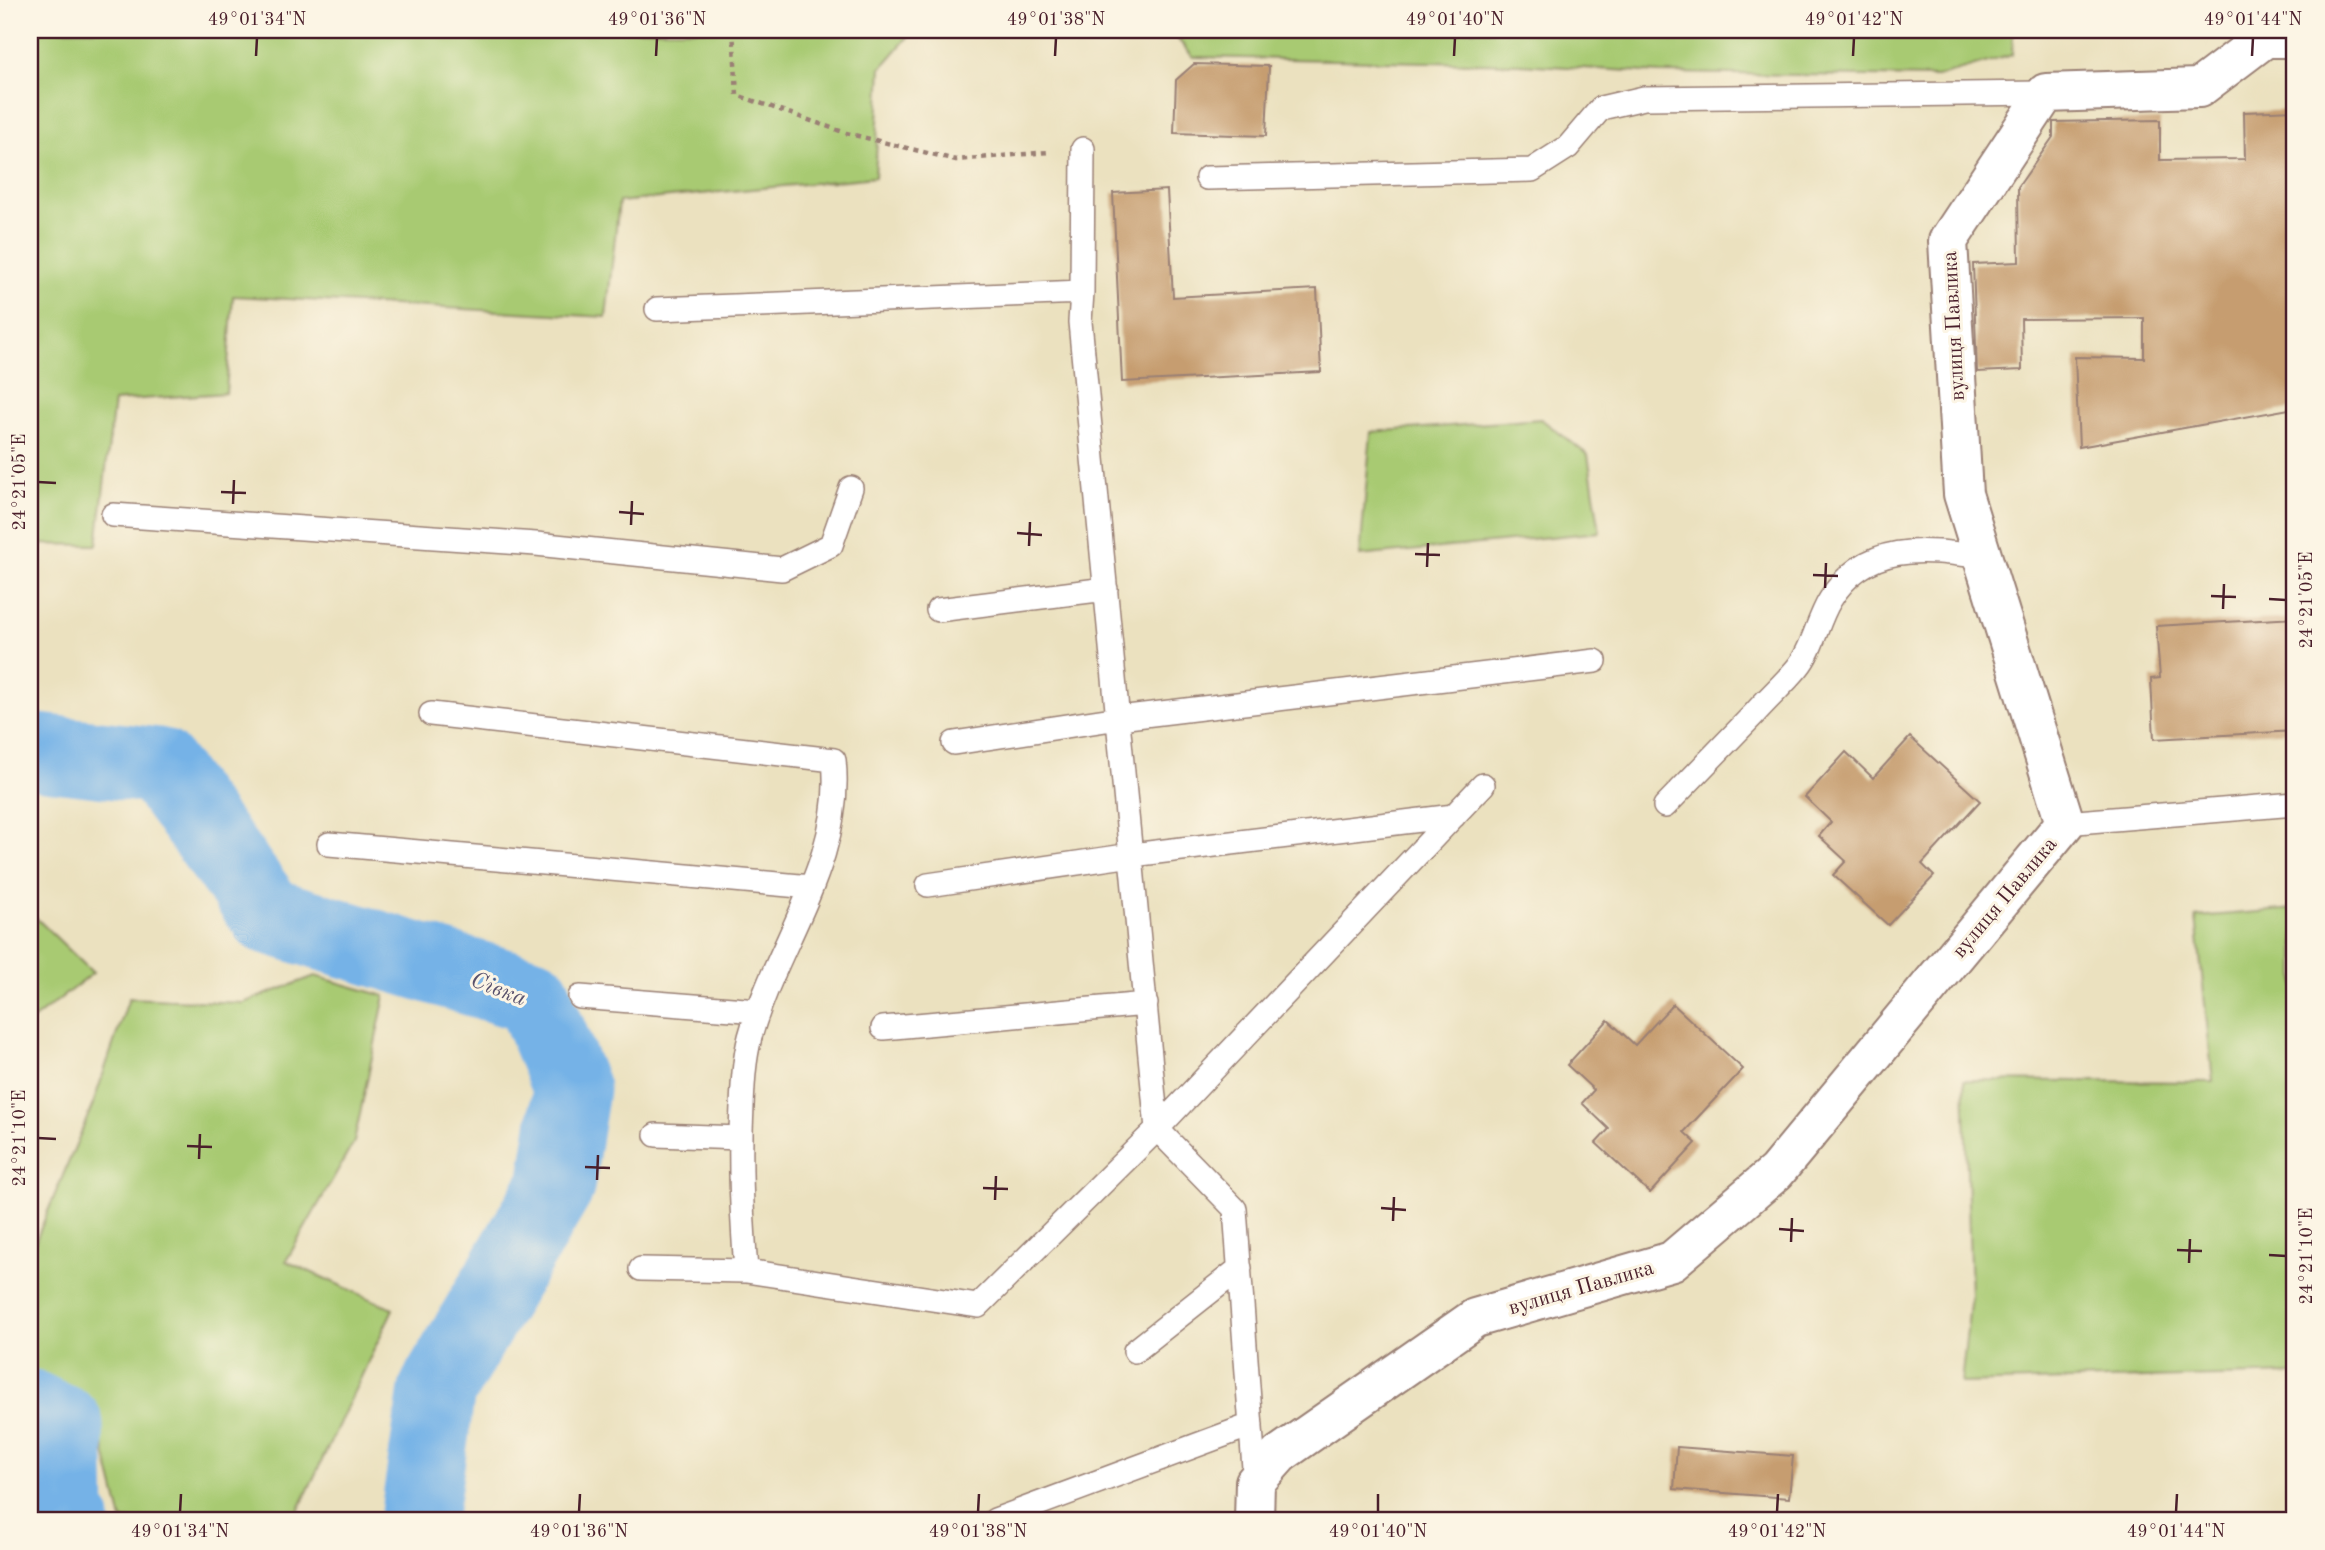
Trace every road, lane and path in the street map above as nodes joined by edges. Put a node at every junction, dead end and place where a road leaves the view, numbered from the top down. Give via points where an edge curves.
1 (733, 30) edge
2 (2295, 38) edge
3 (2046, 93) junction
4 (1083, 149) joint
5 (1207, 178) dead end
6 (1082, 292) junction
7 (657, 309) dead end
8 (851, 488) dead end
9 (113, 515) dead end
10 (1982, 557) junction
11 (1106, 590) junction
12 (938, 610) dead end
13 (1595, 662) dead end
14 (431, 714) dead end
15 (1119, 718) junction
16 (954, 743) dead end
17 (1483, 785) dead end
18 (2295, 804) edge
19 (1665, 806) dead end
20 (1454, 816) junction
21 (2065, 822) junction
22 (329, 845) dead end
23 (1132, 855) junction
24 (929, 885) dead end
25 (811, 887) junction
26 (580, 998) dead end
27 (1146, 1004) junction
28 (758, 1011) junction
29 (883, 1028) dead end
30 (1157, 1129) junction
31 (656, 1135) dead end
32 (740, 1138) junction
33 (1240, 1268) junction
34 (641, 1269) dead end
35 (746, 1271) junction
36 (1135, 1351) dead end
37 (1251, 1425) junction
38 (1255, 1482) junction
39 (995, 1520) edge
40 (1254, 1520) edge

1 - 4 path via 737,95 834,129 956,160
2 - 3 street via 2265,38 2199,88
3 - 5 lane via 1644,97 1601,108 1569,147 1532,170
3 - 10 street, вулиця Павлика via 1948,241 1963,494
4 - 6 lane
6 - 7 lane
6 - 11 lane via 1080,322
8 - 9 lane via 831,545 782,569 536,544
10 - 19 lane via 1910,550 1867,565 1845,580 1829,601 1800,665
10 - 21 street, вулиця Павлика
11 - 12 lane
11 - 15 lane
13 - 15 lane
14 - 25 lane via 834,760 834,814
15 - 16 lane
15 - 23 lane
17 - 20 lane
18 - 21 lane
20 - 23 lane
20 - 30 lane
21 - 38 street, вулиця Павлика via 1776,1172 1672,1261 1475,1318 1280,1454
22 - 25 lane
23 - 24 lane
23 - 27 lane
25 - 28 lane
26 - 28 lane
27 - 29 lane
27 - 30 lane
28 - 32 lane via 744,1066
30 - 33 lane via 1236,1209
30 - 35 lane via 978,1307
31 - 32 lane
32 - 35 lane
33 - 36 lane
33 - 37 lane
34 - 35 lane
37 - 38 lane
37 - 39 lane
38 - 40 street

